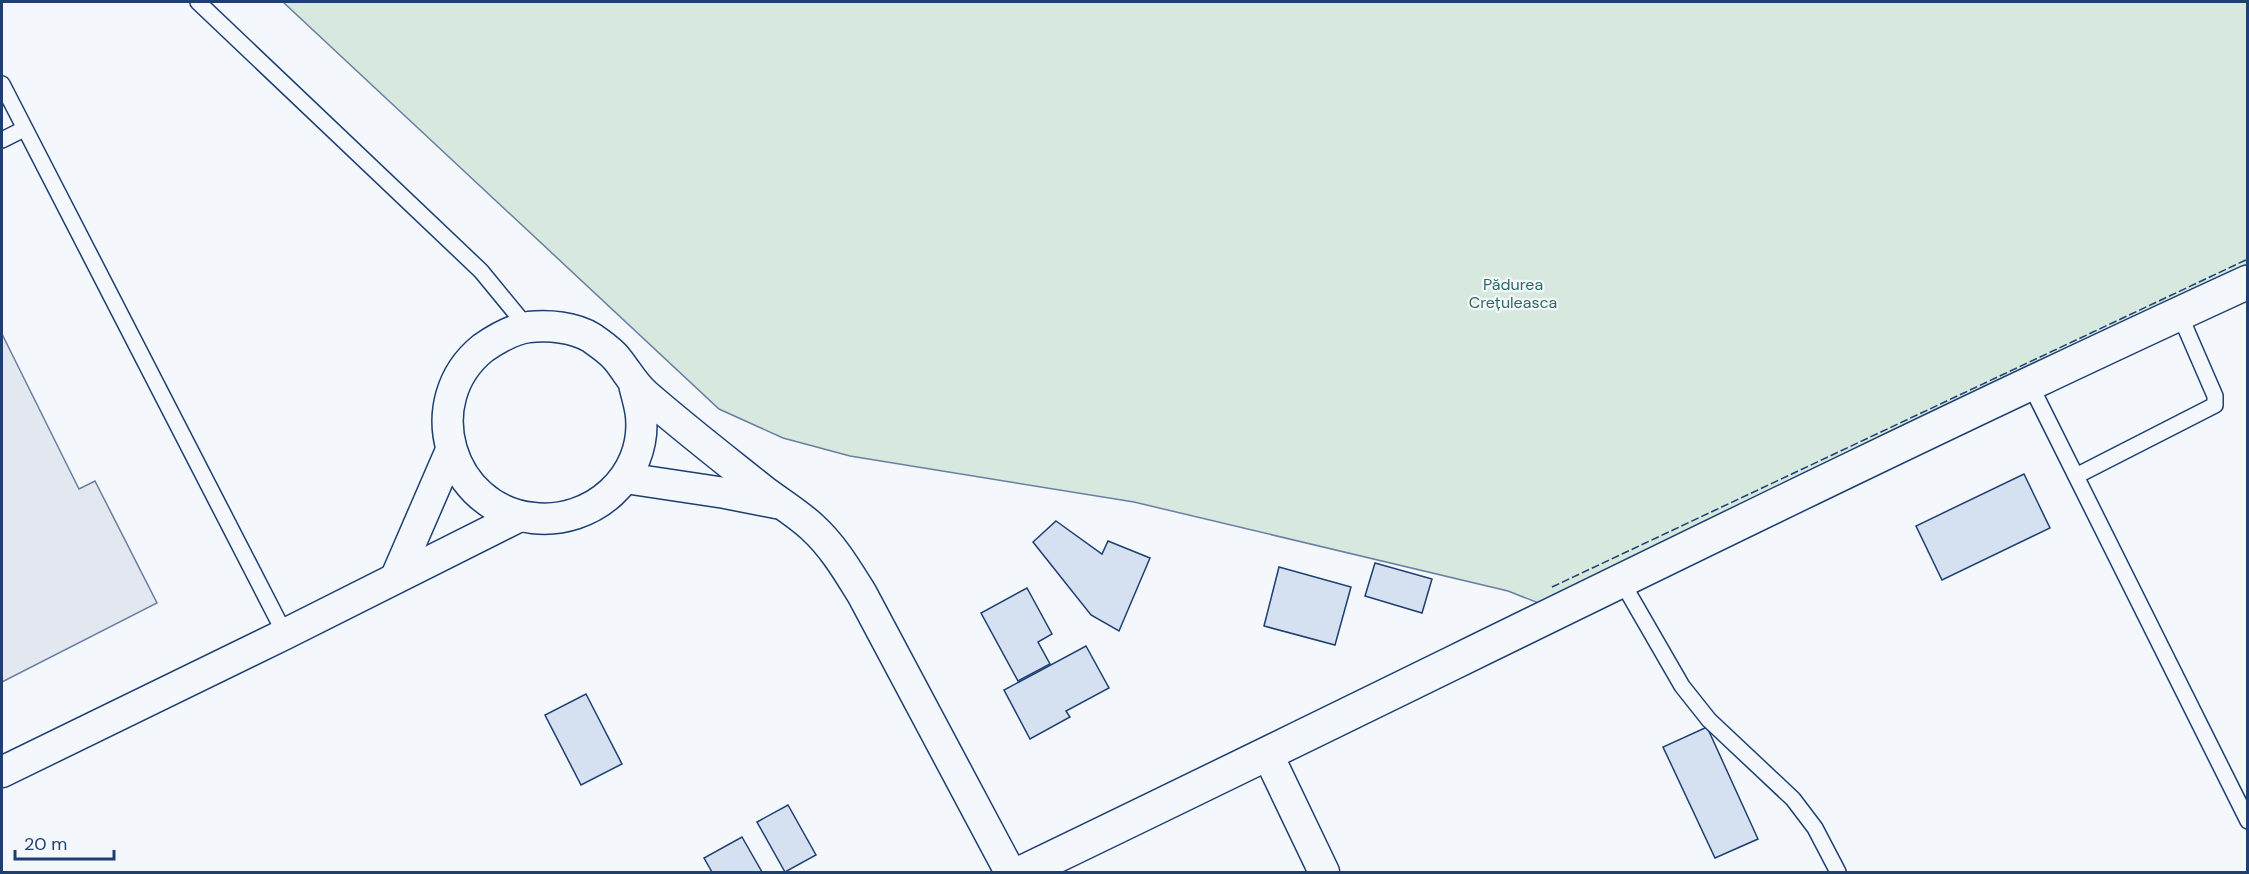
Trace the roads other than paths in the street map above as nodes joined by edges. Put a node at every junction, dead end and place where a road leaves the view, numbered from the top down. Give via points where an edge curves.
1 (198, 2) edge
2 (2, 84) edge
3 (24, 129) junction
4 (2, 140) edge
5 (2247, 282) edge
6 (2179, 313) junction
7 (527, 327) junction
8 (2029, 382) junction
9 (633, 384) junction
10 (451, 450) junction
11 (2076, 476) junction
12 (625, 478) junction
13 (781, 505) junction
14 (518, 517) junction
15 (396, 577) junction
16 (1622, 582) junction
17 (285, 634) junction
18 (1268, 755) junction
19 (2, 772) edge
20 (2247, 821) edge
21 (1010, 873) edge
22 (1023, 873) edge
23 (1324, 873) edge
24 (1838, 873) edge

1 - 7 lane via 481,271
2 - 3 lane
3 - 4 lane
3 - 17 lane
5 - 6 main road
6 - 8 main road
6 - 11 lane via 2215,396 2215,405
7 - 9 street via 559,327 590,337 616,357
7 - 10 street via 496,338 471,358 459,377 447,418
8 - 11 lane
8 - 16 main road
9 - 12 street via 641,416 638,448
9 - 13 street
10 - 14 street via 465,480 488,503
10 - 15 street
11 - 20 lane
12 - 13 street
12 - 14 street via 604,500 577,515 548,520
13 - 21 street via 818,534 862,594
14 - 15 street
15 - 17 street
16 - 18 main road
16 - 24 lane via 1682,686 1710,720 1793,799 1815,828
17 - 19 street
18 - 22 main road
18 - 23 street

